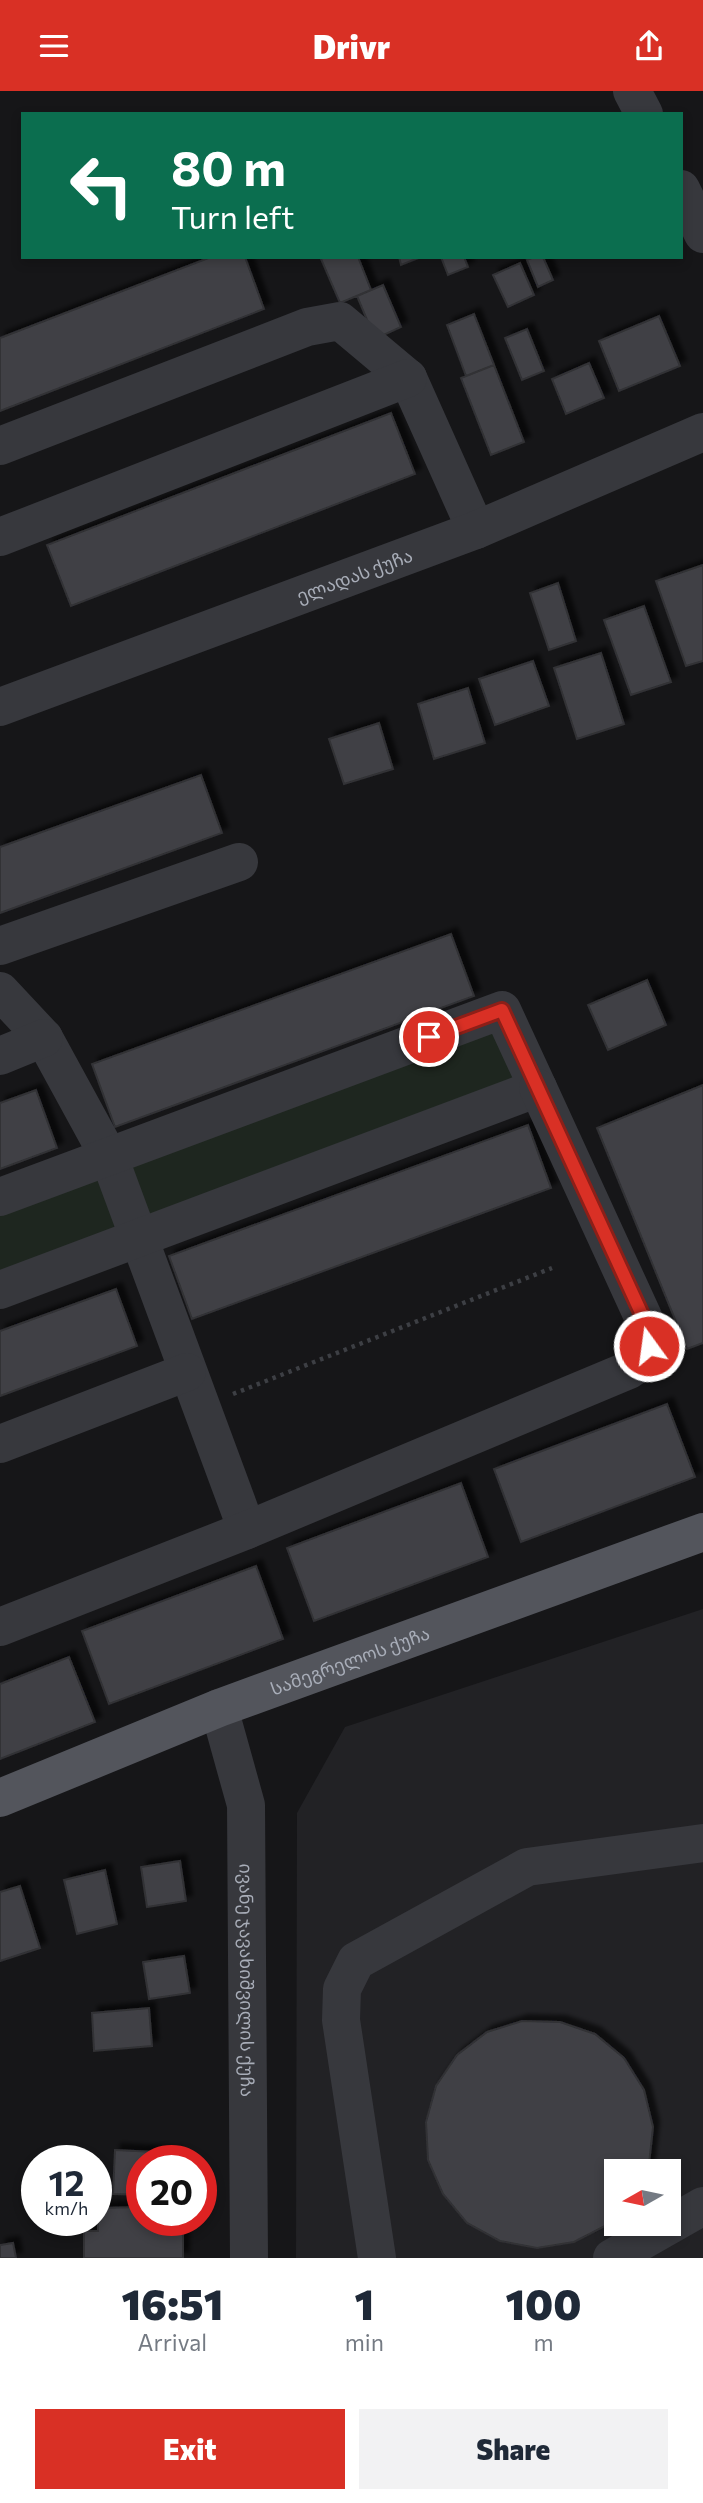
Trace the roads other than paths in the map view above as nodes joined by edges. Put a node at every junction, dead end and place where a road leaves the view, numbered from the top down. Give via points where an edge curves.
1 (632, 91) edge
2 (643, 112) edge
3 (683, 193) edge
4 (703, 234) edge
5 (408, 378) junction
6 (703, 432) edge
7 (0, 446) edge
8 (476, 530) junction
9 (0, 537) edge
10 (0, 707) edge
11 (239, 862) dead end
12 (0, 946) edge
13 (0, 991) edge
14 (44, 1038) junction
15 (0, 1055) edge
16 (538, 1089) junction
17 (109, 1157) junction
18 (0, 1197) edge
19 (138, 1238) junction
20 (0, 1290) edge
21 (193, 1390) junction
22 (0, 1444) edge
23 (247, 1530) junction
24 (703, 1532) edge
25 (0, 1627) edge
26 (219, 1708) junction
27 (0, 1798) edge
28 (703, 1843) edge
29 (703, 2206) edge
30 (250, 2258) edge
31 (377, 2258) edge
32 (612, 2258) edge

1 - 2 street
3 - 4 street
5 - 7 street via 340,321 307,327
5 - 8 street
5 - 9 street
6 - 8 street, ელადას ქუჩა
8 - 10 street, ელადას ქუჩა
11 - 12 street
13 - 14 street
14 - 15 street
14 - 17 street
16 - 17 street via 502,1010
16 - 19 street
16 - 23 street via 644,1319 649,1346 645,1360
17 - 18 street
17 - 19 street
19 - 20 street
19 - 21 street
21 - 22 street
21 - 23 street
23 - 25 street
24 - 26 main road, სამეგრელოს ქუჩა
26 - 27 main road, სამეგრელოს ქუჩა
26 - 30 street, ივანე ჯავახიშვილის ქუჩა via 246,1805
28 - 31 street via 527,1867 356,1961 342,1989 341,2020
29 - 32 street

